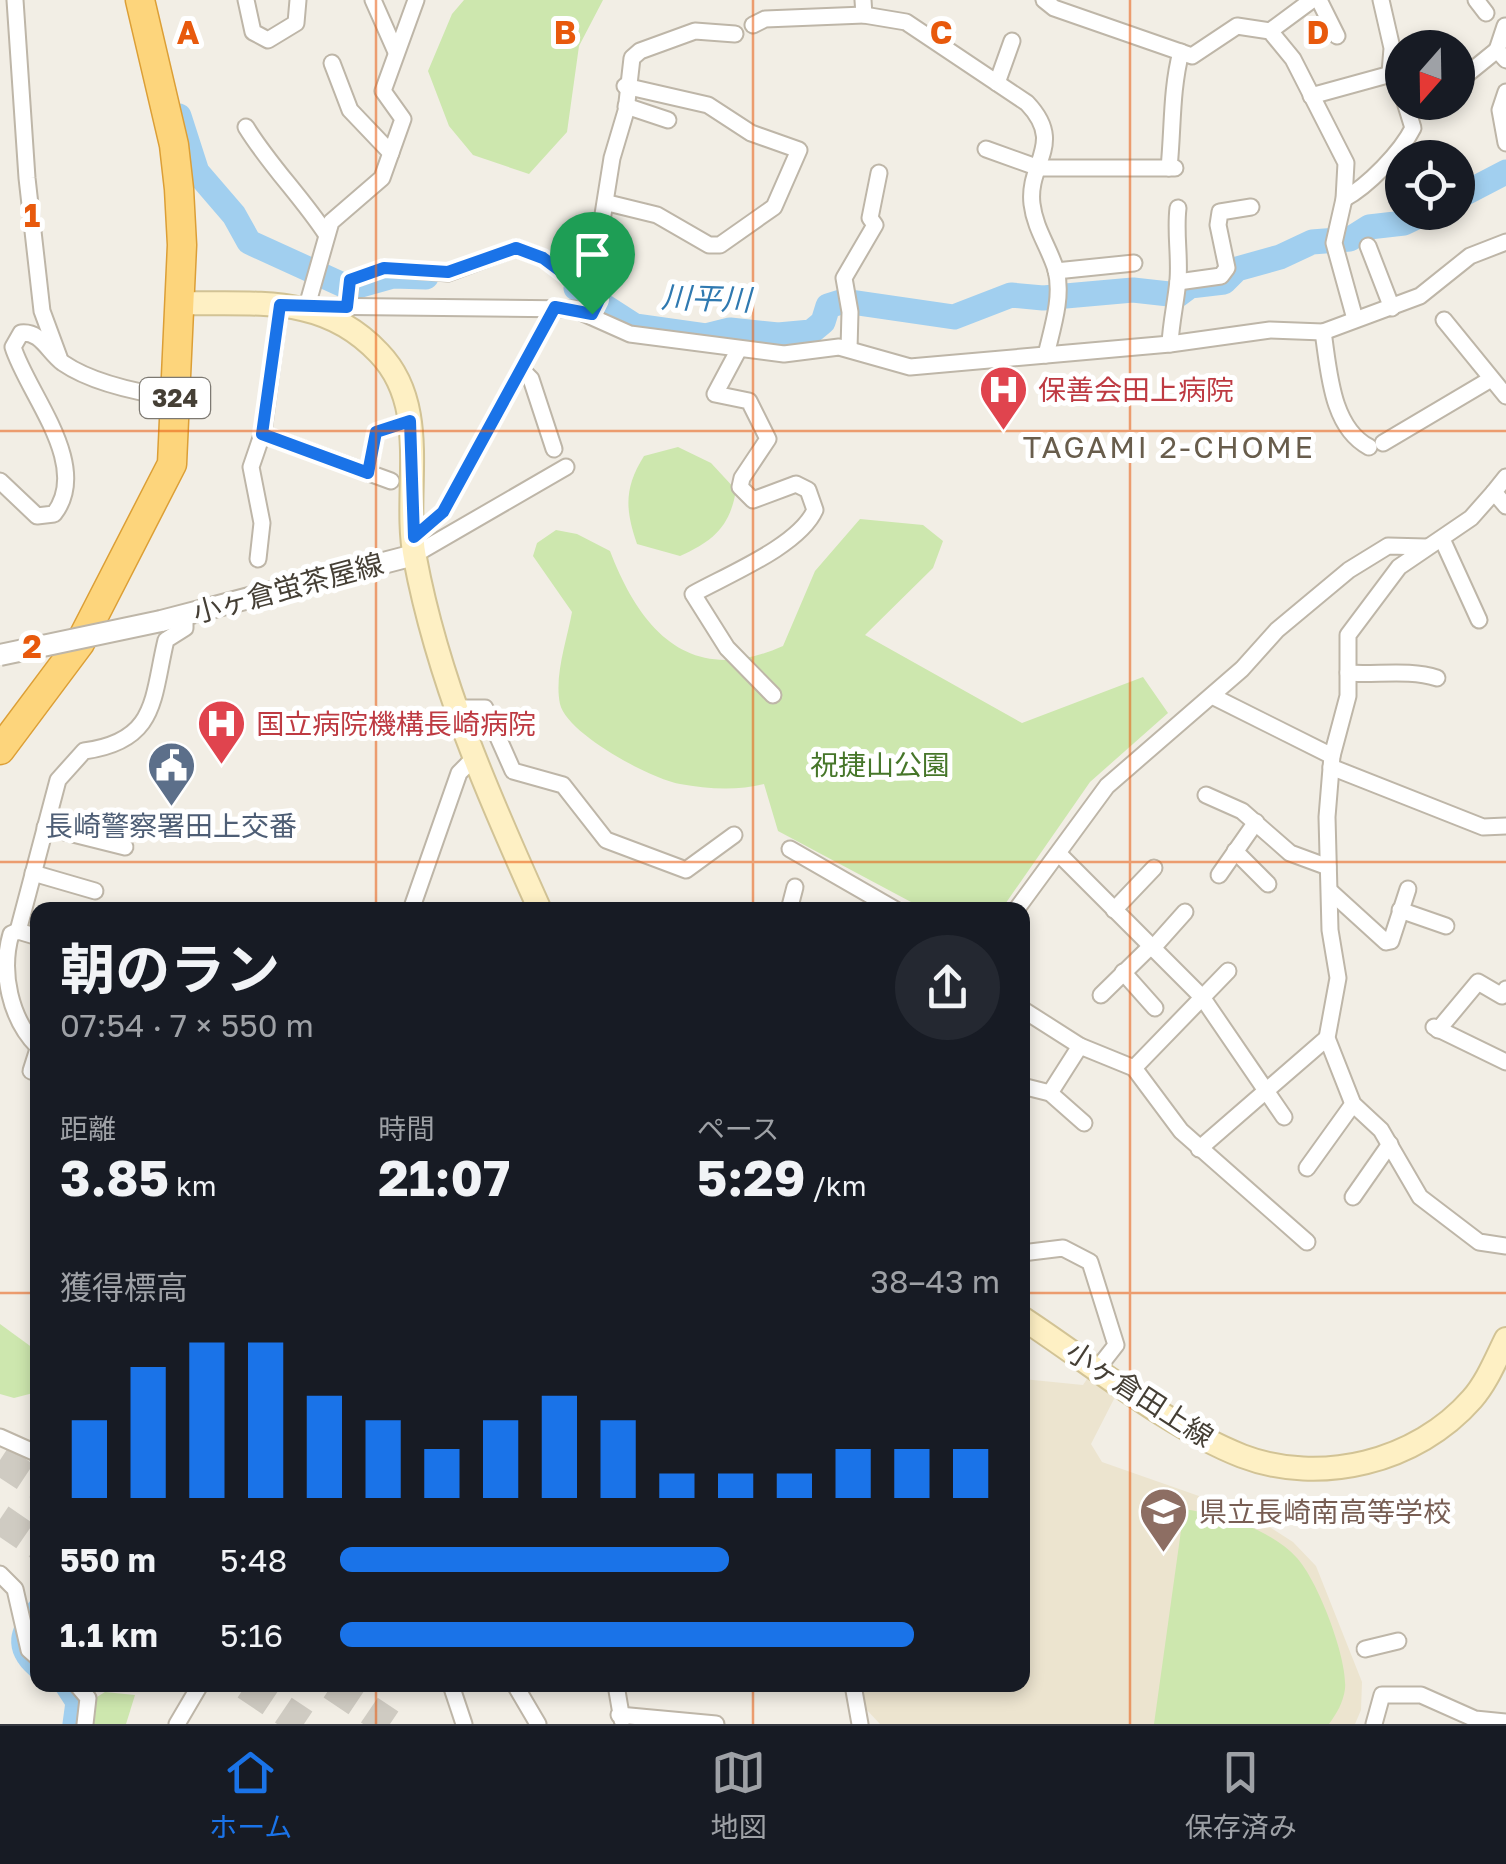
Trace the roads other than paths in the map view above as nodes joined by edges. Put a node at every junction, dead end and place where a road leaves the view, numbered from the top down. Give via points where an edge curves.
1 (15, 0) edge
2 (140, 0) edge
3 (246, 0) edge
4 (298, 0) edge
5 (373, 0) edge
6 (416, 0) edge
7 (1044, 0) edge
8 (1316, 0) edge
9 (1381, 0) edge
10 (863, 7) edge
11 (754, 24) dead end
12 (1505, 26) edge
13 (1388, 30) edge
14 (1270, 31) junction
15 (736, 34) dead end
16 (0, 36) edge
17 (1337, 36) dead end
18 (18, 40) junction
19 (1012, 42) dead end
20 (396, 52) junction
21 (1180, 52) junction
22 (1501, 55) edge
23 (332, 64) dead end
24 (1475, 71) edge
25 (1385, 75) edge
26 (997, 83) junction
27 (625, 86) junction
28 (1506, 92) edge
29 (1311, 96) junction
30 (626, 106) junction
31 (668, 120) dead end
32 (1411, 120) edge
33 (246, 127) dead end
34 (1506, 143) edge
35 (986, 149) dead end
36 (391, 153) junction
37 (1039, 168) junction
38 (879, 174) dead end
39 (1344, 200) junction
40 (608, 203) junction
41 (1251, 206) dead end
42 (1178, 208) dead end
43 (326, 234) junction
44 (1506, 242) edge
45 (1375, 251) dead end
46 (1134, 262) dead end
47 (1056, 271) junction
48 (1175, 291) junction
49 (180, 303) junction
50 (280, 305) junction
51 (307, 306) junction
52 (595, 306) junction
53 (347, 307) junction
54 (555, 307) junction
55 (1392, 308) junction
56 (1355, 319) junction
57 (1444, 320) dead end
58 (1323, 332) junction
59 (1170, 344) junction
60 (739, 349) junction
61 (848, 349) junction
62 (1046, 355) junction
63 (60, 360) junction
64 (521, 369) junction
65 (1491, 378) junction
66 (1506, 396) edge
67 (175, 398) junction
68 (410, 421) junction
69 (262, 434) junction
70 (554, 450) dead end
71 (566, 467) dead end
72 (368, 473) junction
73 (1506, 477) edge
74 (0, 481) edge
75 (391, 482) dead end
76 (1494, 492) junction
77 (1506, 506) edge
78 (1434, 543) junction
79 (414, 546) junction
80 (258, 559) dead end
81 (185, 616) junction
82 (1479, 620) dead end
83 (0, 656) edge
84 (1348, 673) junction
85 (1437, 678) dead end
86 (772, 696) dead end
87 (1212, 696) junction
88 (456, 708) junction
89 (0, 750) edge
90 (474, 758) junction
91 (1332, 762) junction
92 (1206, 795) dead end
93 (1256, 822) junction
94 (1506, 826) edge
95 (45, 827) junction
96 (734, 835) dead end
97 (125, 847) dead end
98 (790, 849) dead end
99 (1235, 851) junction
100 (1059, 854) junction
101 (1328, 867) junction
102 (1154, 868) dead end
103 (33, 873) junction
104 (1218, 876) dead end
105 (1268, 884) dead end
106 (795, 887) dead end
107 (1408, 889) dead end
108 (95, 891) dead end
109 (1331, 892) junction
110 (414, 902) edge
111 (537, 902) edge
112 (791, 902) edge
113 (882, 902) edge
114 (1022, 902) edge
115 (1114, 910) junction
116 (1400, 910) junction
117 (1185, 912) dead end
118 (1446, 926) dead end
119 (18, 931) junction
120 (30, 935) edge
121 (1151, 948) junction
122 (1228, 971) dead end
123 (1124, 972) junction
124 (1506, 989) edge
125 (1100, 995) dead end
126 (1202, 997) junction
127 (1156, 1008) dead end
128 (1030, 1014) edge
129 (1327, 1038) junction
130 (30, 1040) edge
131 (1080, 1046) junction
132 (1506, 1062) edge
133 (1134, 1068) junction
134 (1030, 1088) edge
135 (1262, 1091) junction
136 (1050, 1093) junction
137 (1353, 1104) junction
138 (1284, 1117) dead end
139 (1084, 1123) dead end
140 (1390, 1144) junction
141 (1199, 1148) junction
142 (1307, 1168) dead end
143 (1353, 1197) dead end
144 (1307, 1242) dead end
145 (1506, 1246) edge
146 (1030, 1251) edge
147 (1030, 1323) edge
148 (1506, 1340) edge
149 (1098, 1368) junction
150 (0, 1437) edge
151 (30, 1450) edge
152 (0, 1574) edge
153 (1398, 1641) dead end
154 (1365, 1649) dead end
155 (30, 1651) edge
156 (83, 1692) edge
157 (196, 1692) edge
158 (453, 1692) edge
159 (519, 1692) edge
160 (617, 1692) edge
161 (854, 1692) edge
162 (622, 1719) edge
163 (462, 1721) edge
164 (862, 1722) edge
165 (1506, 1722) edge
166 (85, 1724) edge
167 (177, 1724) edge
168 (538, 1724) edge
169 (716, 1724) edge
170 (1374, 1724) edge

1 - 18 street
2 - 49 highway, 324 via 177,166
3 - 4 street via 253,32 268,40 296,22
5 - 20 street
6 - 20 street
7 - 21 street
8 - 14 street
8 - 17 street
9 - 13 street
10 - 11 street
10 - 26 street via 906,22
12 - 22 street
14 - 21 street via 1237,26 1203,53
14 - 29 street via 1294,59
15 - 27 street via 695,30 640,50
16 - 18 street
18 - 63 street via 42,311
19 - 26 street
20 - 36 street via 382,91 403,119
21 - 37 street via 1172,84 1172,168
22 - 24 street
23 - 36 street via 350,110
25 - 29 street
26 - 37 street via 1040,116 1045,156
27 - 30 street
27 - 40 street via 708,105 751,133 799,150 774,208 720,245 657,215
28 - 34 street via 1500,110
29 - 39 street via 1346,164
30 - 31 street
30 - 40 street
32 - 39 street via 1408,138 1367,187
33 - 43 street
35 - 37 street
36 - 43 street via 382,178
37 - 47 street via 1032,204
38 - 61 street via 870,218 875,226 844,278
39 - 56 street via 1334,238
40 - 52 street via 601,228 616,257
41 - 48 street via 1220,212 1227,268 1222,276
42 - 48 street
43 - 51 street
44 - 55 street via 1470,256 1435,288
45 - 55 street
46 - 47 street
47 - 62 street
48 - 59 street
49 - 50 main road
49 - 67 highway, 324
50 - 51 main road
50 - 69 street
51 - 53 street
51 - 68 main road via 342,322 382,355
52 - 53 street via 543,258 516,248 448,272 384,268 350,280
52 - 54 street
52 - 60 street via 630,334
53 - 54 street
54 - 64 street
55 - 56 street
56 - 58 street
57 - 65 street
58 - 59 street via 1270,330
58 - 65 street via 1338,406 1354,438 1376,445
59 - 62 street
60 - 61 street
60 - 86 street via 715,394 749,401 768,440 740,487 753,500 796,484 808,490 815,510 774,550 693,594 727,648
61 - 62 street via 910,367
63 - 67 street
63 - 74 street via 30,332 15,338 19,367 47,413 59,450 65,475 58,510 37,516
64 - 70 street via 531,379
64 - 79 street via 443,512
65 - 66 street
67 - 89 highway, 324 via 172,464 144,524 80,642
68 - 72 street via 376,432
68 - 79 main road
69 - 72 street
69 - 80 street via 251,467 262,523
71 - 79 street
72 - 75 street
73 - 76 street
76 - 77 street
76 - 78 street
78 - 82 street
78 - 84 street via 1399,567 1354,622 1346,642
78 - 87 street via 1388,546 1348,570
79 - 81 street, 小ヶ倉蛍茶屋線
79 - 88 main road
81 - 83 street, 小ヶ倉蛍茶屋線, bridge
81 - 95 street via 185,628 166,640 158,696 142,726 74,758 58,780
84 - 85 street
84 - 91 street
87 - 91 street
87 - 100 street via 1107,786
88 - 90 main road
88 - 96 street via 485,708 513,771 563,784 606,840 686,870
90 - 110 street via 458,773
90 - 111 main road
91 - 94 street via 1483,827
91 - 101 street
92 - 93 street
93 - 99 street
93 - 101 street via 1290,853
95 - 97 street
95 - 103 street
98 - 113 street
99 - 104 street
99 - 105 street
100 - 114 street
100 - 115 street
101 - 109 street
102 - 115 street
103 - 108 street
103 - 119 street
106 - 112 street
107 - 116 street
109 - 116 street via 1386,942
109 - 129 street via 1338,978
115 - 121 street
116 - 118 street
117 - 121 street
119 - 120 street
119 - 130 street via 6,946 2,971
121 - 123 street
121 - 126 street
122 - 126 street
123 - 125 street
123 - 127 street
124 - 132 street via 1502,996 1478,982 1436,1028
126 - 133 street
126 - 135 street
128 - 131 street
129 - 135 street
129 - 137 street
131 - 133 street
131 - 136 street
133 - 141 street
134 - 136 street
135 - 138 street
135 - 141 street
136 - 139 street
137 - 140 street
137 - 142 street
140 - 143 street
140 - 145 street via 1438,1215 1479,1242
141 - 144 street
146 - 149 street via 1063,1248 1090,1262 1116,1346
147 - 149 main road, 小ヶ倉田上線
148 - 149 main road, 小ヶ倉田上線 via 1477,1393 1448,1422 1395,1453 1331,1469 1244,1457
150 - 151 street
152 - 155 street via 15,1589
153 - 154 street
156 - 166 street
157 - 167 street
158 - 163 street
159 - 168 street
160 - 162 street
161 - 164 street
162 - 169 street
165 - 170 street via 1475,1718 1421,1695 1382,1695

